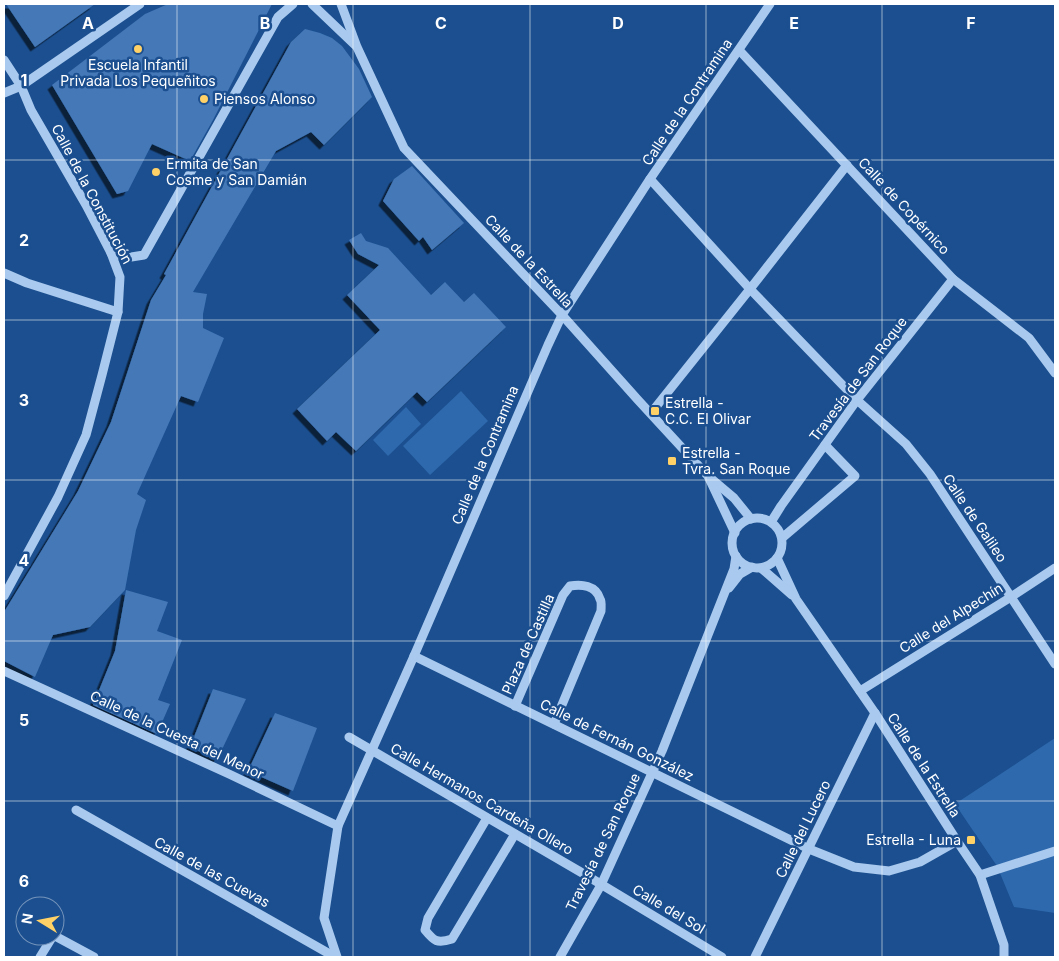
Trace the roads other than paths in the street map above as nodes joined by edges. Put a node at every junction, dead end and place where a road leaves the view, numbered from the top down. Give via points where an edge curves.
1 (140, 4) edge
2 (293, 4) edge
3 (312, 4) edge
4 (341, 4) edge
5 (770, 4) edge
6 (357, 47) junction
7 (739, 50) junction
8 (4, 60) edge
9 (21, 86) junction
10 (4, 93) edge
11 (847, 166) junction
12 (650, 179) junction
13 (111, 253) junction
14 (4, 273) edge
15 (953, 279) junction
16 (750, 290) junction
17 (118, 312) junction
18 (562, 315) junction
19 (1055, 373) edge
20 (857, 400) junction
21 (651, 413) junction
22 (825, 445) junction
23 (708, 476) junction
24 (751, 519) junction
25 (771, 522) junction
26 (735, 533) junction
27 (782, 538) junction
28 (736, 556) junction
29 (777, 558) junction
30 (756, 568) junction
31 (1055, 568) edge
32 (4, 596) edge
33 (722, 596) junction
34 (1011, 597) junction
35 (796, 599) junction
36 (414, 656) junction
37 (1055, 664) edge
38 (4, 671) edge
39 (860, 691) junction
40 (516, 706) junction
41 (875, 713) junction
42 (554, 724) junction
43 (349, 737) dead end
44 (372, 751) junction
45 (652, 772) junction
46 (76, 810) dead end
47 (487, 818) junction
48 (338, 826) junction
49 (515, 834) junction
50 (957, 842) junction
51 (809, 848) junction
52 (1055, 851) edge
53 (980, 875) junction
54 (601, 885) junction
55 (65, 942) edge
56 (47, 946) edge
57 (40, 957) edge
58 (94, 957) edge
59 (336, 957) edge
60 (560, 957) edge
61 (722, 957) edge
62 (755, 957) edge
63 (1004, 957) edge

1 - 9 street
2 - 13 street via 278,17 144,255 125,258
3 - 6 street, Calle de la Estrella
4 - 6 street, Calle de la Estrella
5 - 7 street, Calle de la Contramina
6 - 18 street, Calle de la Estrella via 404,148
7 - 11 street, Calle de Copérnico
7 - 12 street, Calle de la Contramina
8 - 9 street, Calle de la Constitución
9 - 10 street
9 - 13 street, Calle de la Constitución via 31,110
11 - 15 street, Calle de Copérnico
11 - 16 street
12 - 16 street, Calle de Galileo
12 - 18 street, Calle de la Contramina
13 - 17 street, Calle de la Constitución via 120,277
14 - 17 street
15 - 19 street, Calle de Copérnico via 1029,338
15 - 20 street, Travesía de San Roque
16 - 20 street, Calle de Galileo
16 - 21 street
17 - 32 street, Calle de la Constitución via 86,435 58,497
18 - 21 street, Calle de la Estrella
18 - 36 street, Calle de la Contramina
20 - 22 street, Travesía de San Roque
20 - 34 street, Calle de Galileo via 906,444 930,474
21 - 23 street, Calle de la Estrella
22 - 25 street, Travesía de San Roque
22 - 27 street via 855,476
23 - 24 street, Calle de la Estrella via 734,498
23 - 26 street, Calle de la Estrella
24 - 25 street
24 - 26 street
25 - 27 street
26 - 28 street via 733,548
27 - 29 street
28 - 30 street via 746,565
28 - 33 street, Travesía de San Roque
29 - 30 street via 767,566
29 - 35 street, Calle de la Estrella
30 - 33 street, Travesía de San Roque via 740,574
30 - 35 street, Calle de la Estrella
31 - 34 street, Calle del Alpechín
33 - 45 street, Travesía de San Roque
34 - 37 street, Calle de Galileo
34 - 39 street, Calle del Alpechín
35 - 39 street, Calle de la Estrella
36 - 40 street, Calle de Fernán González
36 - 44 street, Calle de la Contramina
38 - 48 street, Calle de la Cuesta del Menor
39 - 41 street, Calle de la Estrella
40 - 42 street, Calle de Fernán González
40 - 42 street, Plaza de Castilla via 563,595 570,586 588,586 601,600 601,611
41 - 50 street, Calle de la Estrella
41 - 51 street, Calle del Lucero
42 - 45 street, Calle de Fernán González
43 - 44 street, Calle Hermanos Cardeña Ollero
44 - 47 street, Calle Hermanos Cardeña Ollero
44 - 48 street, Calle de la Contramina
45 - 51 street, Calle de Fernán González
45 - 54 street, Travesía de San Roque
46 - 59 street, Calle de las Cuevas
47 - 49 street, Calle Hermanos Cardeña Ollero
47 - 49 street via 428,918 425,930 432,939 442,943 452,939
48 - 59 street, Calle de la Contramina via 324,918
49 - 54 street, Calle Hermanos Cardeña Ollero
50 - 51 street, Calle de Fernán González via 920,862 889,872 854,868
50 - 53 street, Calle de la Estrella
51 - 62 street, Calle del Lucero
52 - 53 street
53 - 63 street, Calle de la Estrella via 1004,945
54 - 60 street, Travesía de San Roque
54 - 61 street, Calle del Sol
55 - 58 street
56 - 57 street

